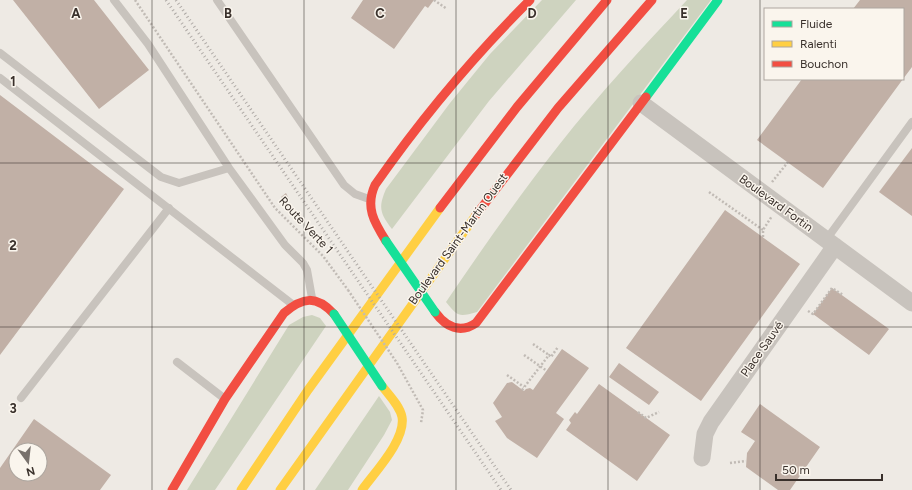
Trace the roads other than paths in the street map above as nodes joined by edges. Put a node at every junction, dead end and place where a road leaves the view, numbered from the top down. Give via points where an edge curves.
1 (114, 0) edge
2 (217, 0) edge
3 (530, 0) edge
4 (607, 0) edge
5 (652, 0) edge
6 (718, 0) edge
7 (0, 53) edge
8 (0, 78) edge
9 (641, 103) junction
10 (912, 122) edge
11 (229, 168) junction
12 (370, 199) junction
13 (169, 208) junction
14 (830, 243) junction
15 (312, 300) junction
16 (912, 303) edge
17 (293, 305) junction
18 (176, 362) dead end
19 (22, 398) dead end
20 (225, 400) junction
21 (702, 458) dead end
22 (172, 490) edge
23 (242, 490) edge
24 (280, 490) edge
25 (362, 490) edge

1 - 11 lane via 148,44
2 - 12 lane via 344,185 355,194
3 - 12 main road via 437,103 389,165 373,189
4 - 23 main road via 540,76 465,172 285,425
5 - 24 main road, Boulevard Saint-Martin Ouest via 574,87 502,178 340,402
6 - 9 main road
7 - 11 lane via 161,177 178,183
8 - 13 lane
9 - 12 main road, bridge via 476,323 469,328 456,329 444,324 386,241 371,214
9 - 14 street, Boulevard Fortin
10 - 14 lane
11 - 15 lane via 285,245 303,263 307,270
13 - 17 lane
13 - 19 lane
14 - 16 street, Boulevard Fortin
14 - 21 street, Place Sauvé via 710,422 705,434
15 - 17 main road
15 - 25 main road, bridge via 324,304 334,314 402,415 403,426 394,444
17 - 20 main road via 280,318
18 - 20 lane
20 - 22 main road

